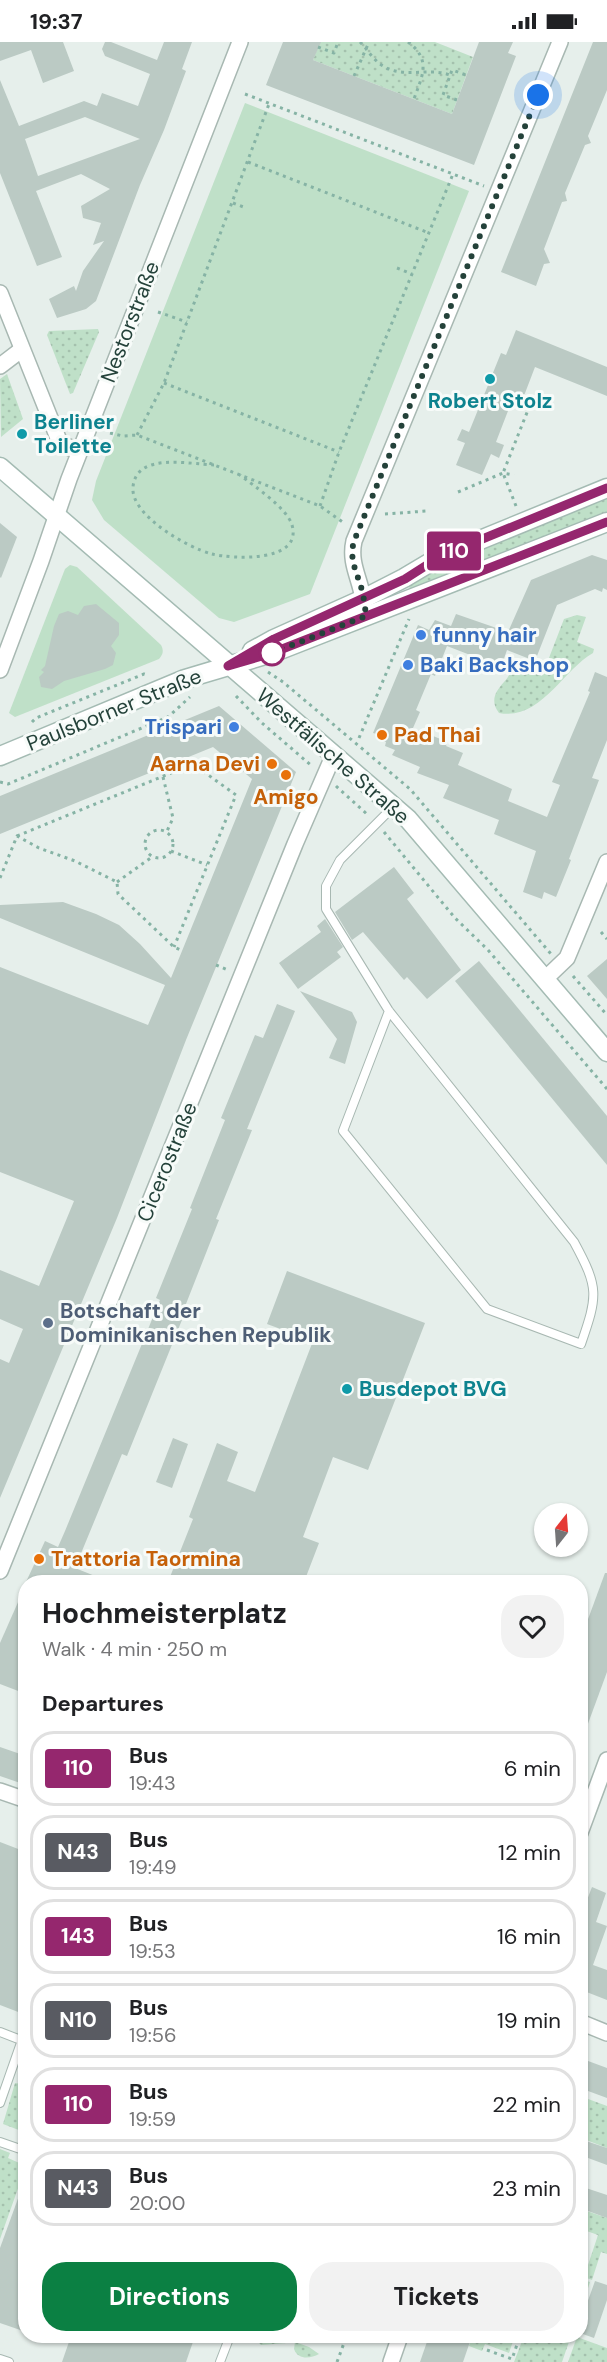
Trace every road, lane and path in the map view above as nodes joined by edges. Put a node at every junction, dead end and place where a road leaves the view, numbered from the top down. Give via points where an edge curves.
1 (240, 42) edge
2 (338, 42) edge
3 (360, 42) edge
4 (369, 42) edge
5 (408, 42) edge
6 (560, 42) edge
7 (318, 47) dead end
8 (365, 48) junction
9 (423, 72) junction
10 (450, 75) junction
11 (466, 75) dead end
12 (354, 76) dead end
13 (245, 94) dead end
14 (414, 99) dead end
15 (457, 100) dead end
16 (269, 104) junction
17 (248, 162) junction
18 (453, 174) junction
19 (498, 191) junction
20 (233, 203) junction
21 (246, 208) dead end
22 (429, 233) junction
23 (397, 268) dead end
24 (413, 274) junction
25 (0, 293) edge
26 (158, 312) dead end
27 (187, 322) junction
28 (21, 350) junction
29 (0, 366) edge
30 (164, 383) junction
31 (528, 410) dead end
32 (110, 433) dead end
33 (137, 435) junction
34 (339, 452) junction
35 (79, 453) junction
36 (214, 465) junction
37 (0, 467) edge
38 (503, 473) junction
39 (240, 475) junction
40 (514, 475) dead end
41 (607, 488) edge
42 (458, 492) dead end
43 (320, 506) junction
44 (516, 506) dead end
45 (427, 512) dead end
46 (385, 514) dead end
47 (56, 516) junction
48 (607, 522) edge
49 (344, 523) dead end
50 (365, 608) junction
51 (411, 614) dead end
52 (228, 666) junction
53 (0, 670) edge
54 (194, 694) dead end
55 (239, 699) dead end
56 (359, 738) dead end
57 (334, 754) junction
58 (0, 756) edge
59 (312, 766) dead end
60 (163, 777) junction
61 (0, 783) edge
62 (339, 789) dead end
63 (394, 806) junction
64 (361, 808) dead end
65 (167, 831) junction
66 (17, 836) junction
67 (390, 840) dead end
68 (171, 851) junction
69 (152, 857) junction
70 (607, 862) edge
71 (207, 865) junction
72 (0, 878) edge
73 (117, 882) junction
74 (601, 932) dead end
75 (607, 939) edge
76 (174, 947) junction
77 (183, 951) dead end
78 (573, 976) dead end
79 (545, 979) junction
80 (389, 1011) junction
81 (607, 1015) edge
82 (607, 1052) edge
83 (607, 1089) edge
84 (0, 1571) edge
85 (607, 1760) edge
86 (0, 1791) edge
87 (18, 1797) edge
88 (588, 1811) edge
89 (588, 2025) edge
90 (0, 2032) edge
91 (607, 2033) edge
92 (18, 2039) edge
93 (18, 2056) edge
94 (0, 2103) edge
95 (0, 2142) edge
96 (18, 2148) edge
97 (227, 2343) edge
98 (344, 2343) dead end
99 (398, 2343) edge
100 (518, 2343) edge
101 (487, 2350) dead end
102 (0, 2359) edge
103 (9, 2362) edge
104 (220, 2362) edge
105 (337, 2362) edge
106 (391, 2362) edge

1 - 35 street, Nestorstraße
2 - 7 path via 334,53
3 - 8 path
4 - 8 path
5 - 9 path via 421,56
6 - 19 street
8 - 9 path via 390,70
8 - 12 path
9 - 10 path
9 - 14 path
10 - 11 path via 452,70
10 - 15 path via 443,95
13 - 16 path
16 - 17 path
16 - 18 path
17 - 20 path
17 - 22 path
18 - 19 path
18 - 22 path
19 - 50 street via 354,541 353,564
20 - 21 path
20 - 27 path
22 - 24 path
23 - 24 path
24 - 34 path
25 - 28 street
26 - 27 path
27 - 30 path
28 - 29 street
28 - 35 street via 60,443
30 - 33 path
30 - 34 path
31 - 38 path
32 - 33 path
33 - 36 path
34 - 43 path
35 - 47 street, Nestorstraße
36 - 39 path
36 - 39 path via 152,463 134,478 132,493 139,508 155,523 211,554 276,554 292,538 292,526 274,502
37 - 47 street, Westfälische Straße
38 - 40 path
38 - 42 path
38 - 44 path
39 - 43 path
41 - 50 street, Paulsborner Straße via 441,556
43 - 49 path
45 - 46 path
47 - 52 street, Westfälische Straße
47 - 53 street, Nestorstraße
48 - 50 street, Paulsborner Straße via 444,587
50 - 52 street, Paulsborner Straße via 272,653
51 - 56 path
52 - 57 street, Westfälische Straße
52 - 58 street, Paulsborner Straße via 185,679
54 - 61 path via 168,717 8,784
55 - 59 path
57 - 63 street, Westfälische Straße
57 - 84 street, Cicerostraße
60 - 65 path via 173,818
60 - 66 path
60 - 71 path via 193,764 237,795
62 - 64 path
63 - 79 street, Westfälische Straße
63 - 80 lane via 340,861 326,886 326,909
65 - 68 path via 173,840
65 - 69 path via 154,830 145,839 146,850
66 - 72 path
66 - 73 path
67 - 83 path
68 - 69 path via 167,857
68 - 71 path
69 - 73 path
70 - 79 street via 567,958
71 - 76 path
73 - 76 path via 118,894
74 - 75 path
76 - 77 path
78 - 81 path
79 - 82 street, Westfälische Straße
80 - 80 lane via 574,1242 591,1274 594,1306 581,1344 488,1309 343,1131
85 - 88 street
86 - 87 street
89 - 91 street
90 - 92 lane
93 - 94 lane
95 - 96 lane
97 - 104 lane
98 - 105 path
99 - 106 street
100 - 101 path via 512,2359
102 - 103 lane

